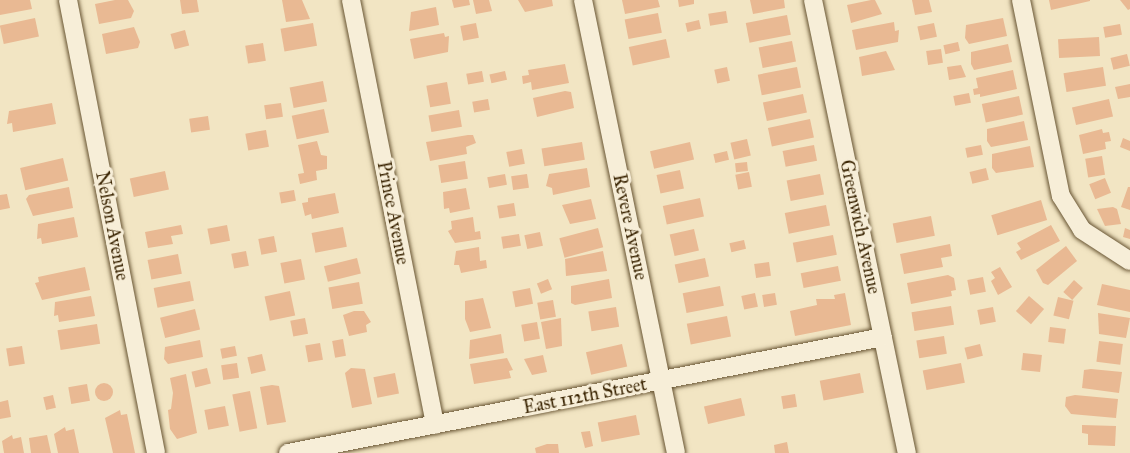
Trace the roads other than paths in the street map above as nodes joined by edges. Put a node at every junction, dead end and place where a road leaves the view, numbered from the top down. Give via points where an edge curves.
1 (68, 0) edge
2 (351, 0) edge
3 (583, 0) edge
4 (813, 0) edge
5 (1021, 0) edge
6 (1130, 261) edge
7 (882, 337) junction
8 (662, 382) junction
9 (435, 425) junction
10 (381, 444) edge
11 (156, 453) edge
12 (288, 453) edge
13 (676, 453) edge
14 (906, 453) edge

1 - 11 street, Nelson Avenue
2 - 9 street, Prince Avenue
3 - 8 street, Revere Avenue
4 - 7 street, Greenwich Avenue
5 - 6 street via 1061,196 1082,230
7 - 8 street, East 112th Street
7 - 14 street, Greenwich Avenue
8 - 9 street, East 112th Street
8 - 13 street, Revere Avenue
9 - 10 street, East 112th Street
10 - 12 street, East 112th Street

